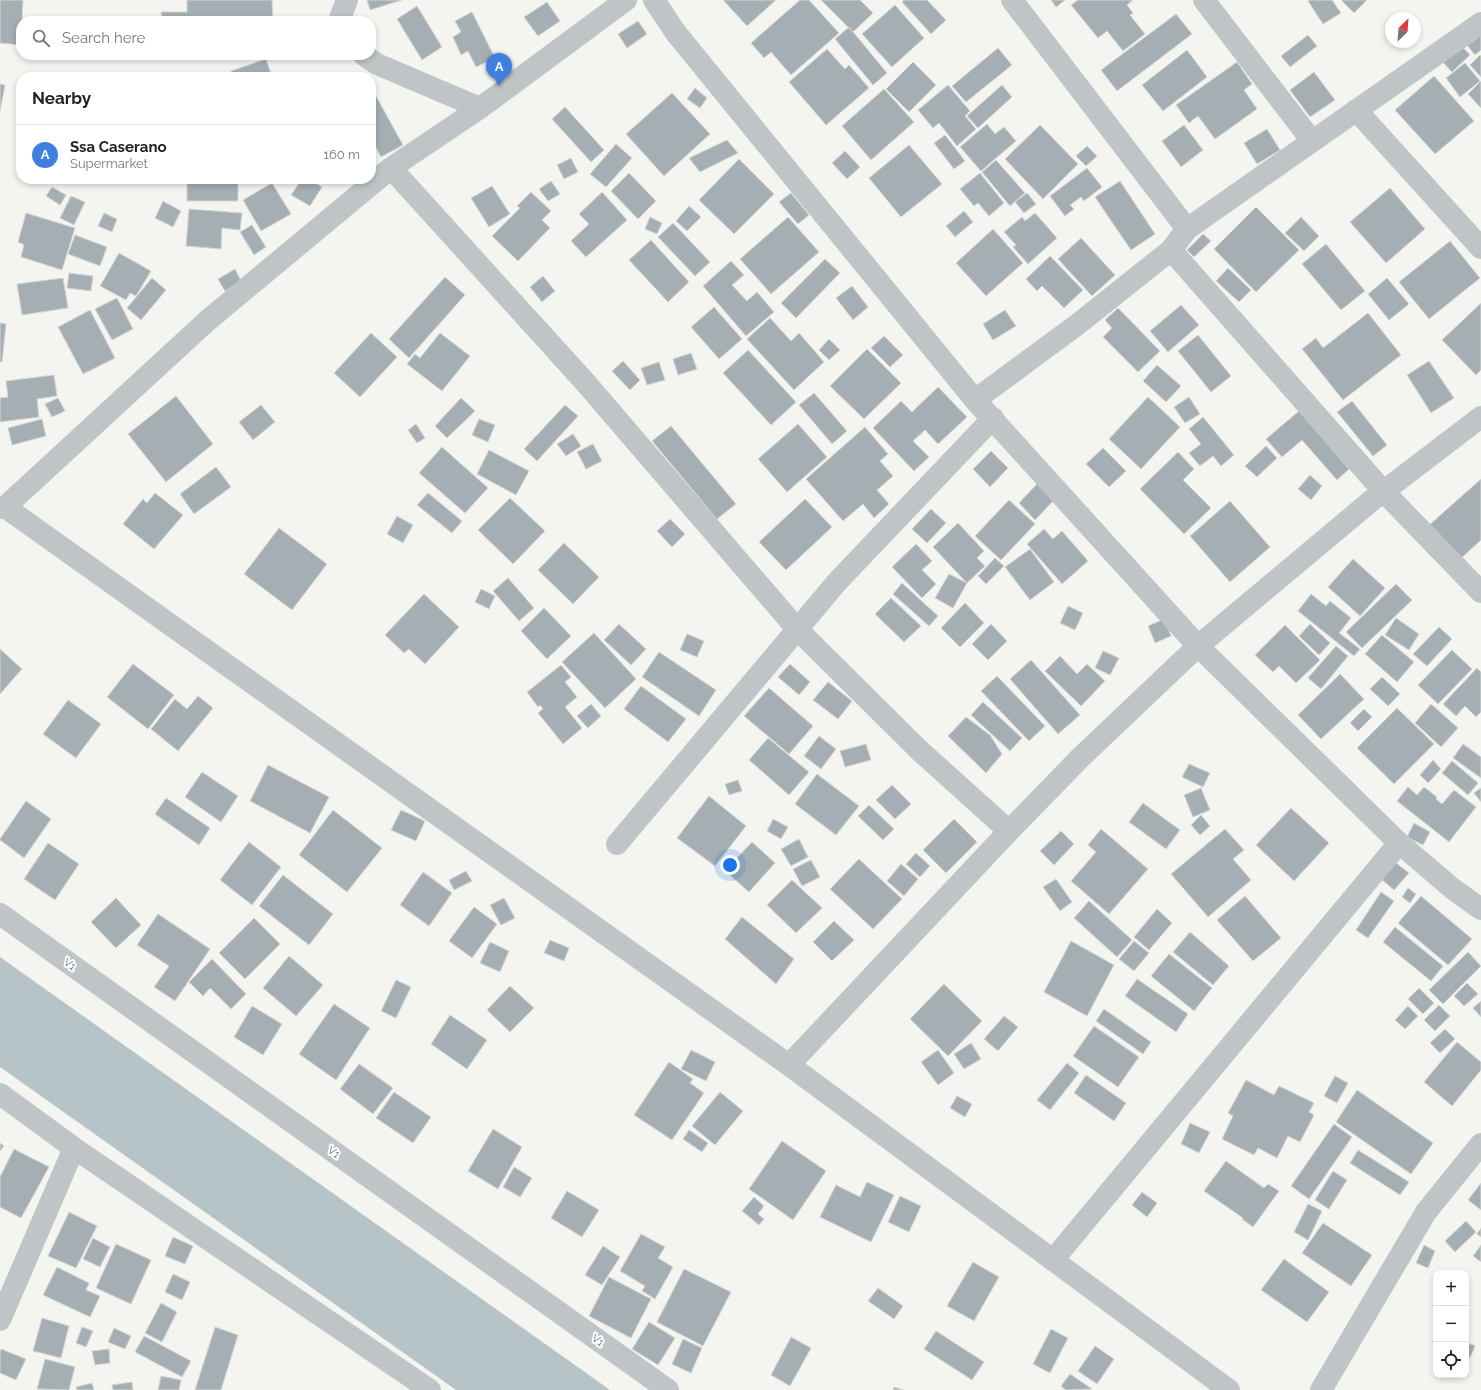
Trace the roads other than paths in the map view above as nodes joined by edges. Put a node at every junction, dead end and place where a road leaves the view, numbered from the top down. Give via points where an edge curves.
1 (347, 0) edge
2 (626, 0) edge
3 (654, 0) edge
4 (1012, 0) edge
5 (1204, 0) edge
6 (341, 16) edge
7 (1481, 23) edge
8 (371, 60) edge
9 (480, 108) junction
10 (1356, 110) junction
11 (1312, 141) junction
12 (391, 168) junction
13 (376, 180) edge
14 (372, 184) edge
15 (1187, 228) junction
16 (1481, 248) edge
17 (1171, 250) junction
18 (975, 400) junction
19 (1481, 417) edge
20 (993, 418) junction
21 (1384, 492) junction
22 (3, 507) edge
23 (1481, 592) edge
24 (797, 629) junction
25 (1198, 646) junction
26 (1009, 831) junction
27 (1399, 843) junction
28 (617, 844) dead end
29 (1481, 909) edge
30 (0, 914) edge
31 (789, 1065) junction
32 (0, 1094) edge
33 (1481, 1144) edge
34 (74, 1148) junction
35 (1053, 1260) junction
36 (0, 1320) edge
37 (430, 1390) edge
38 (668, 1390) edge
39 (1229, 1390) edge
40 (1321, 1390) edge

1 - 6 street
2 - 9 street
3 - 18 street via 676,33
4 - 15 street
5 - 11 street
7 - 10 street
8 - 9 street
9 - 12 street
10 - 11 street
10 - 16 street
11 - 15 street
12 - 13 street
12 - 24 street via 585,382
14 - 22 street via 207,321
15 - 17 street
17 - 18 street via 1078,324
17 - 21 street
18 - 20 street
19 - 21 street
20 - 24 street via 842,576
20 - 25 street
21 - 23 street
21 - 25 street
22 - 31 street
24 - 26 street via 919,750
24 - 28 street
25 - 26 street via 1080,758
25 - 27 street
26 - 31 street
27 - 29 street
27 - 35 street
30 - 38 street, V1
31 - 35 street
32 - 34 street
33 - 40 street via 1426,1212
34 - 36 street
34 - 37 street
35 - 39 street

